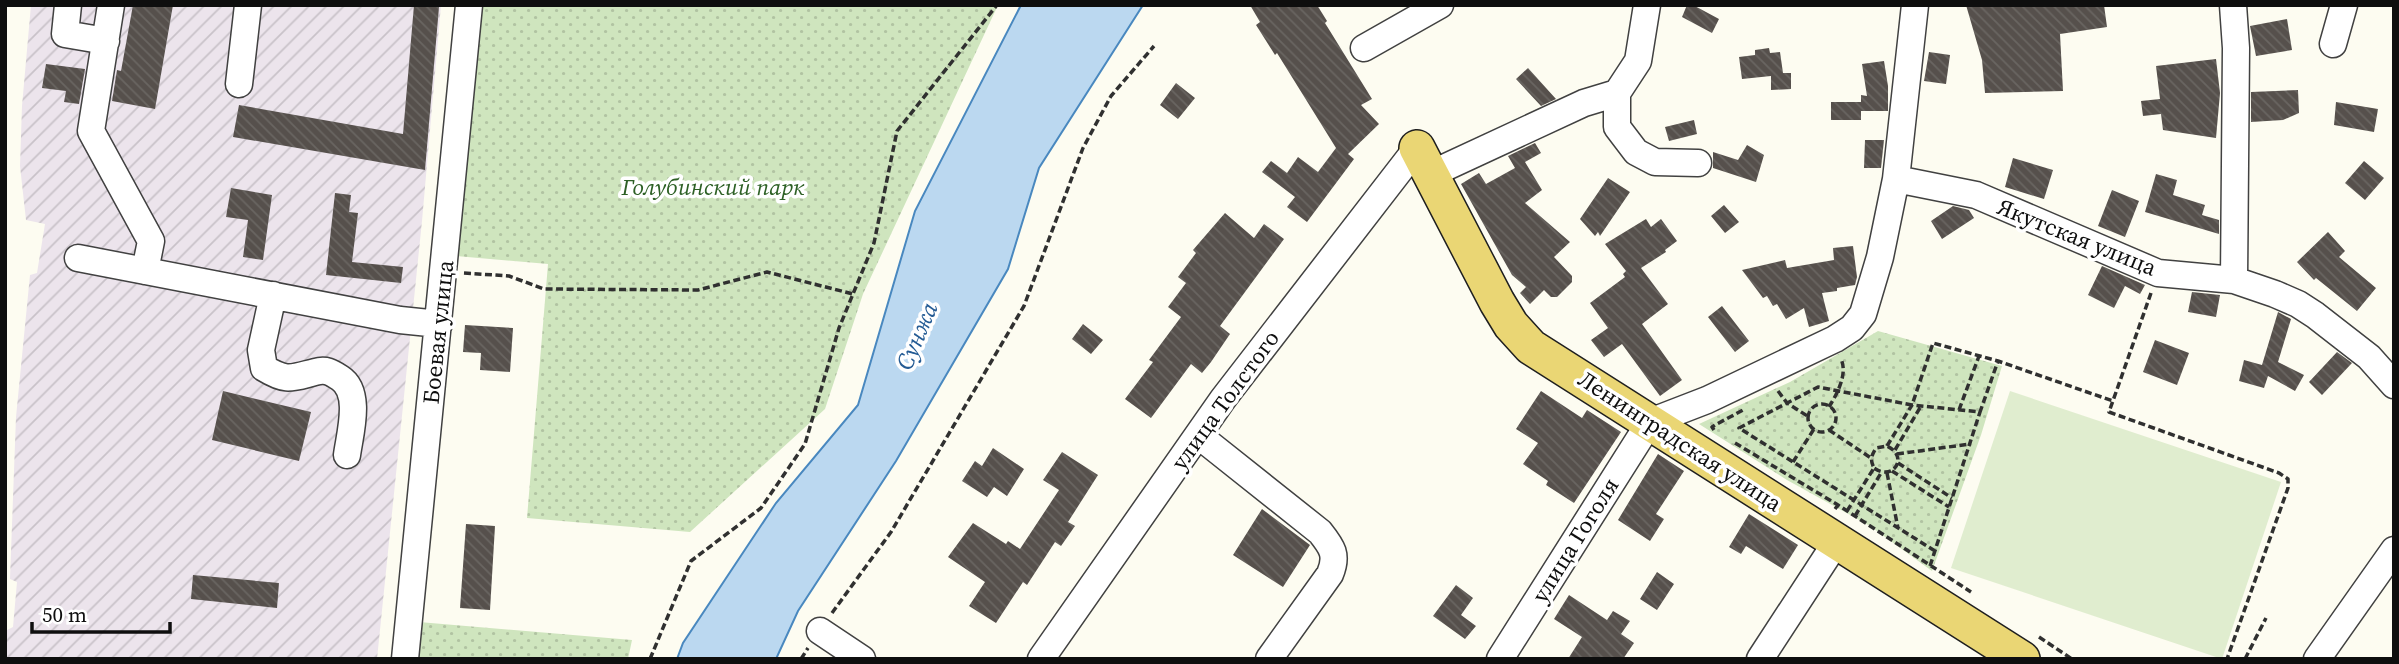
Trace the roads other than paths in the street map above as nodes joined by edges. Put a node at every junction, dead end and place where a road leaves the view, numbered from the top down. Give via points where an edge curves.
1 (68, 5) edge
2 (111, 5) edge
3 (249, 5) edge
4 (272, 5) edge
5 (469, 5) edge
6 (1440, 5) edge
7 (1647, 5) edge
8 (1915, 5) edge
9 (2233, 5) edge
10 (2344, 5) edge
11 (106, 41) junction
12 (2333, 44) dead end
13 (1364, 48) dead end
14 (239, 84) dead end
15 (1617, 93) junction
16 (1424, 161) junction
17 (1698, 163) dead end
18 (1896, 179) junction
19 (78, 258) dead end
20 (145, 271) junction
21 (2234, 280) junction
22 (272, 295) junction
23 (439, 324) junction
24 (2394, 385) edge
25 (1650, 422) junction
26 (1198, 435) junction
27 (347, 455) dead end
28 (1846, 523) junction
29 (2394, 550) edge
30 (820, 631) road end
31 (405, 659) edge
32 (862, 659) edge
33 (1041, 659) edge
34 (1269, 659) edge
35 (1500, 659) edge
36 (1760, 659) edge
37 (2022, 659) edge
38 (2317, 659) edge

1 - 11 street via 65,34
2 - 11 street
3 - 4 street
3 - 14 street
5 - 23 street, Боевая улица
6 - 13 street
7 - 15 street via 1638,61
8 - 18 street
9 - 21 street
10 - 12 street
11 - 20 street via 91,131 151,241
15 - 16 street
15 - 17 street via 1617,127 1636,152 1655,162
16 - 25 main road, Ленинградская улица via 1511,325 1531,347
16 - 26 street, улица Толстого via 1223,399
18 - 21 street, Якутская улица via 1976,195 2158,273
18 - 25 street via 1880,257 1863,314 1852,328 1719,395
19 - 20 street
20 - 22 street
21 - 24 street, Якутская улица via 2307,309 2369,357
22 - 23 street
22 - 27 street via 261,350 264,368 296,379 330,371 347,382 353,402
23 - 31 street, Боевая улица
25 - 28 main road, Ленинградская улица
25 - 35 street, улица Гоголя
26 - 33 street, улица Толстого
26 - 34 street via 1320,532 1332,547 1335,562 1330,574
28 - 36 street
28 - 37 main road, Ленинградская улица
29 - 38 street
30 - 32 street

